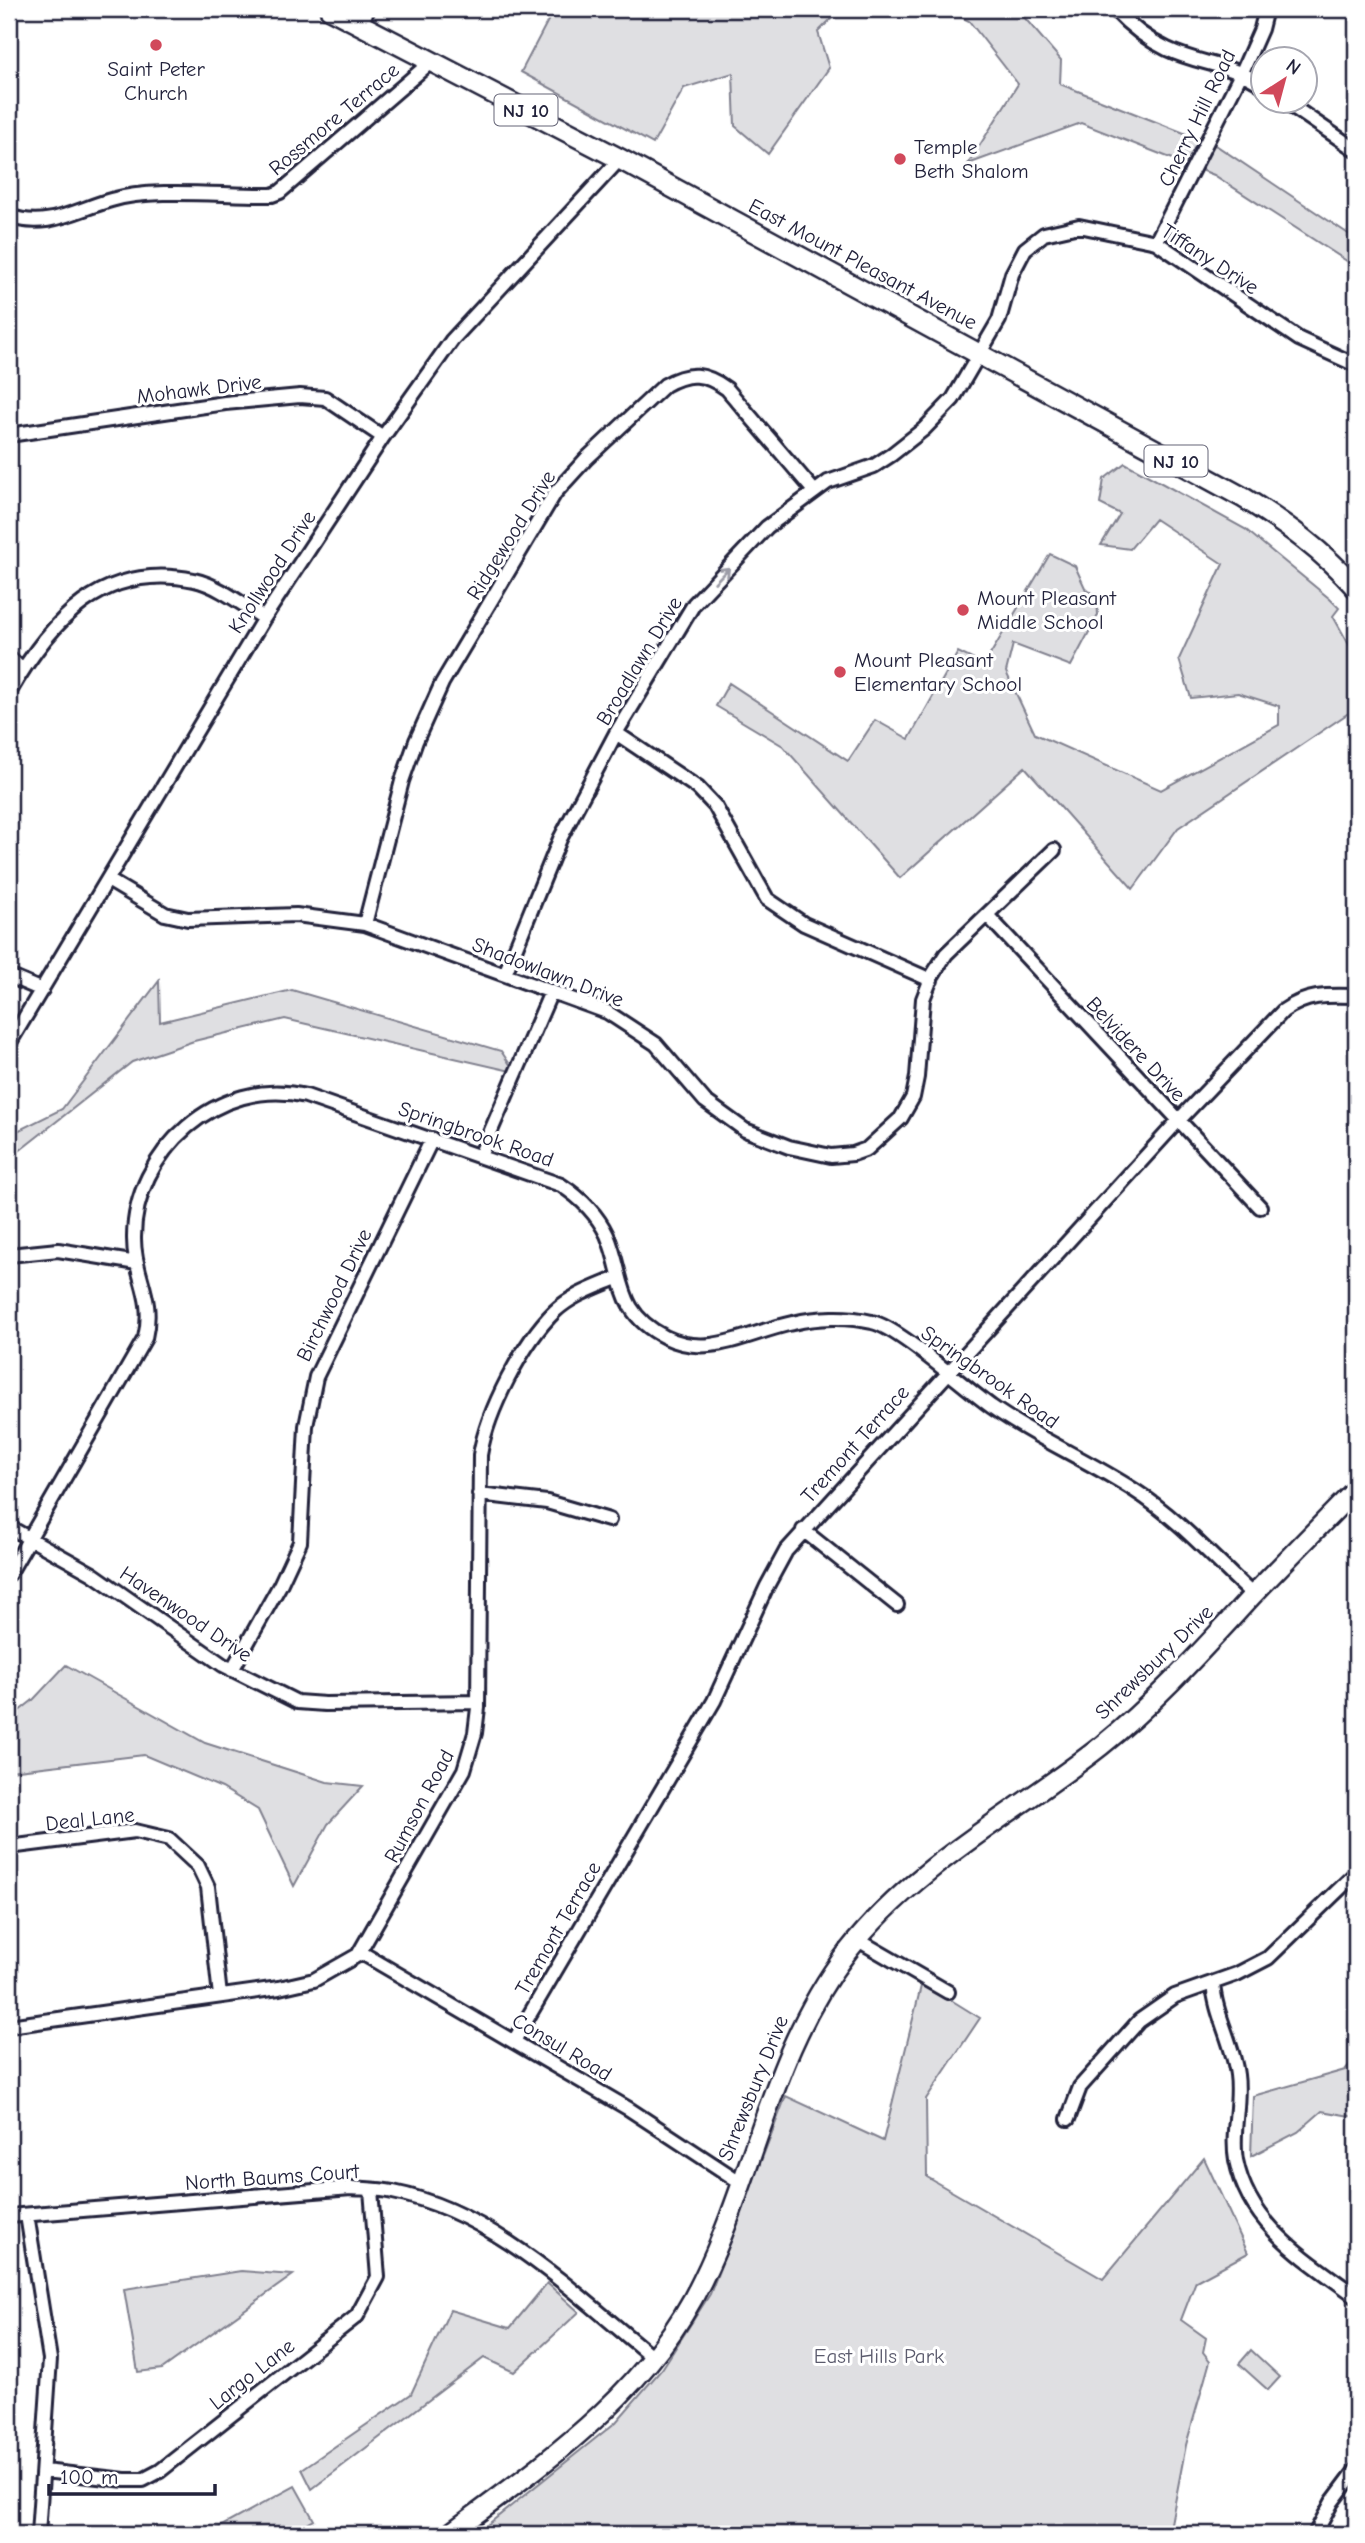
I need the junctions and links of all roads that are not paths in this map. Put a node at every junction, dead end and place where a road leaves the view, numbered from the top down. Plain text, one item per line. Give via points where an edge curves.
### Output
1 (330, 9) edge
2 (1114, 9) edge
3 (1266, 9) edge
4 (365, 16) edge
5 (432, 61) junction
6 (1242, 72) junction
7 (1250, 77) edge
8 (1306, 116) edge
9 (1356, 150) edge
10 (620, 159) junction
11 (9, 216) edge
12 (1156, 242) junction
13 (981, 353) junction
14 (1356, 365) edge
15 (9, 435) edge
16 (383, 437) junction
17 (814, 491) junction
18 (1356, 588) edge
19 (264, 618) junction
20 (9, 657) edge
21 (22, 670) junction
22 (9, 693) edge
23 (616, 733) junction
24 (1054, 850) dead end
25 (108, 880) junction
26 (987, 915) junction
27 (365, 924) junction
28 (505, 974) junction
29 (9, 976) edge
30 (931, 980) junction
31 (42, 990) junction
32 (551, 992) junction
33 (1356, 996) edge
34 (9, 1044) edge
35 (1177, 1122) junction
36 (432, 1139) junction
37 (480, 1156) junction
38 (1259, 1207) dead end
39 (9, 1255) edge
40 (137, 1263) junction
41 (617, 1278) junction
42 (946, 1374) junction
43 (1356, 1489) edge
44 (479, 1494) junction
45 (609, 1520) dead end
46 (9, 1527) edge
47 (803, 1530) junction
48 (31, 1538) junction
49 (9, 1574) edge
50 (1253, 1595) junction
51 (897, 1605) dead end
52 (232, 1670) junction
53 (478, 1702) junction
54 (9, 1847) edge
55 (1356, 1873) edge
56 (858, 1940) junction
57 (360, 1952) junction
58 (1213, 1983) junction
59 (948, 1992) dead end
60 (220, 1996) junction
61 (9, 2025) edge
62 (514, 2041) junction
63 (1068, 2119) dead end
64 (740, 2182) junction
65 (371, 2190) junction
66 (27, 2215) junction
67 (9, 2217) edge
68 (1356, 2296) edge
69 (654, 2358) junction
70 (1356, 2470) edge
71 (44, 2471) junction
72 (38, 2534) edge
73 (449, 2534) edge
74 (1314, 2534) edge

1 - 4 main road, East Mount Pleasant Avenue / NJ 10
2 - 6 street via 1168,50
3 - 6 street, Cherry Hill Road
4 - 5 main road, East Mount Pleasant Avenue / NJ 10
5 - 10 main road, East Mount Pleasant Avenue / NJ 10
5 - 11 street, Rossmore Terrace via 272,195 137,195 44,223
6 - 7 street
6 - 12 street, Cherry Hill Road
8 - 9 street
10 - 13 main road, East Mount Pleasant Avenue / NJ 10
10 - 16 street, Knollwood Drive via 452,340
12 - 13 street, Tiffany Drive via 1079,226 1044,234 1025,249 1016,265 999,320
12 - 14 street, Tiffany Drive via 1288,332
13 - 17 street, Broadlawn Drive via 953,398 924,429 874,466
13 - 18 main road, East Mount Pleasant Avenue / NJ 10 via 1293,528
15 - 16 street, Mohawk Drive via 225,402 300,396 324,398
16 - 19 street, Knollwood Drive
23 -> 17 street, Broadlawn Drive via 694,604 767,527
17 - 27 street, Ridgewood Drive via 727,389 695,374 665,384 586,459 555,493 442,683 402,781
19 - 21 street via 196,580 153,576 102,588 82,601 53,628
19 - 25 street, Knollwood Drive
20 - 21 street
21 - 22 street
23 - 28 street, Broadlawn Drive via 560,839
23 - 30 street via 698,788 715,806 767,899 804,924
24 - 26 street, Shadowlawn Drive
25 - 27 street, Shadowlawn Drive via 152,908 188,919 296,915
25 - 31 street, Knollwood Drive
26 - 30 street, Shadowlawn Drive via 946,954
26 - 35 street, Belvidere Drive
27 - 28 street, Shadowlawn Drive
28 - 32 street, Shadowlawn Drive
29 - 31 street
30 - 32 street, Shadowlawn Drive via 923,999 918,1077 901,1118 867,1149 831,1156 789,1147 745,1130 705,1101 656,1044 631,1025
31 - 34 street, Knollwood Drive
32 - 37 street
33 - 35 street, Tremont Terrace via 1317,995 1298,1000
35 - 38 street, Belvidere Drive
35 - 42 street, Tremont Terrace
36 - 37 street, Springbrook Road
36 - 40 street, Springbrook Road via 286,1091 267,1091 225,1103 192,1123 155,1161 135,1215
36 - 52 street, Birchwood Drive via 316,1377 306,1426 300,1542
37 - 41 street, Springbrook Road via 551,1180 580,1198 606,1234
39 - 40 street via 58,1250
40 - 48 street, Springbrook Road via 149,1312 145,1338
41 - 42 street, Springbrook Road via 641,1319 682,1343 720,1345 792,1323 849,1318 886,1326
41 - 44 street, Rumson Road via 555,1311 520,1358 482,1441
42 - 47 street, Tremont Terrace
42 - 50 street, Springbrook Road via 1040,1439 1135,1490
43 - 50 main road, Shrewsbury Drive
44 - 45 street via 547,1502
44 - 53 street, Rumson Road
46 - 48 street, Havenwood Drive
47 - 51 street
47 - 62 street, Tremont Terrace via 766,1586 714,1701
48 - 49 street, Springbrook Road
48 - 52 street, Havenwood Drive via 93,1574
50 - 56 main road, Shrewsbury Drive via 1137,1716 937,1863 900,1894
52 - 53 street, Havenwood Drive via 297,1702
53 - 57 street, Rumson Road via 464,1770
54 - 60 street, Deal Lane via 135,1832 169,1839 198,1866 208,1887
55 - 58 street via 1268,1958
56 - 59 street
56 - 64 main road, Shrewsbury Drive via 814,2001 792,2043
57 - 60 street, Rumson Road via 351,1962 314,1980
57 - 62 street, Consul Road
58 - 63 street via 1175,1996 1139,2021 1080,2087
58 - 68 street via 1238,2077 1236,2161 1250,2198 1269,2229
60 - 61 street, Rumson Road
62 - 64 street, Consul Road
64 - 69 main road, Shrewsbury Drive via 703,2280
65 - 66 street, North Baums Court
65 - 69 street, North Baums Court via 431,2203 505,2241
65 - 71 street, Largo Lane via 378,2277 357,2316 143,2480
66 - 67 street, North Baums Court
66 - 71 street via 50,2359
69 - 73 main road, Shrewsbury Drive via 565,2448
70 - 74 street
71 - 72 street

